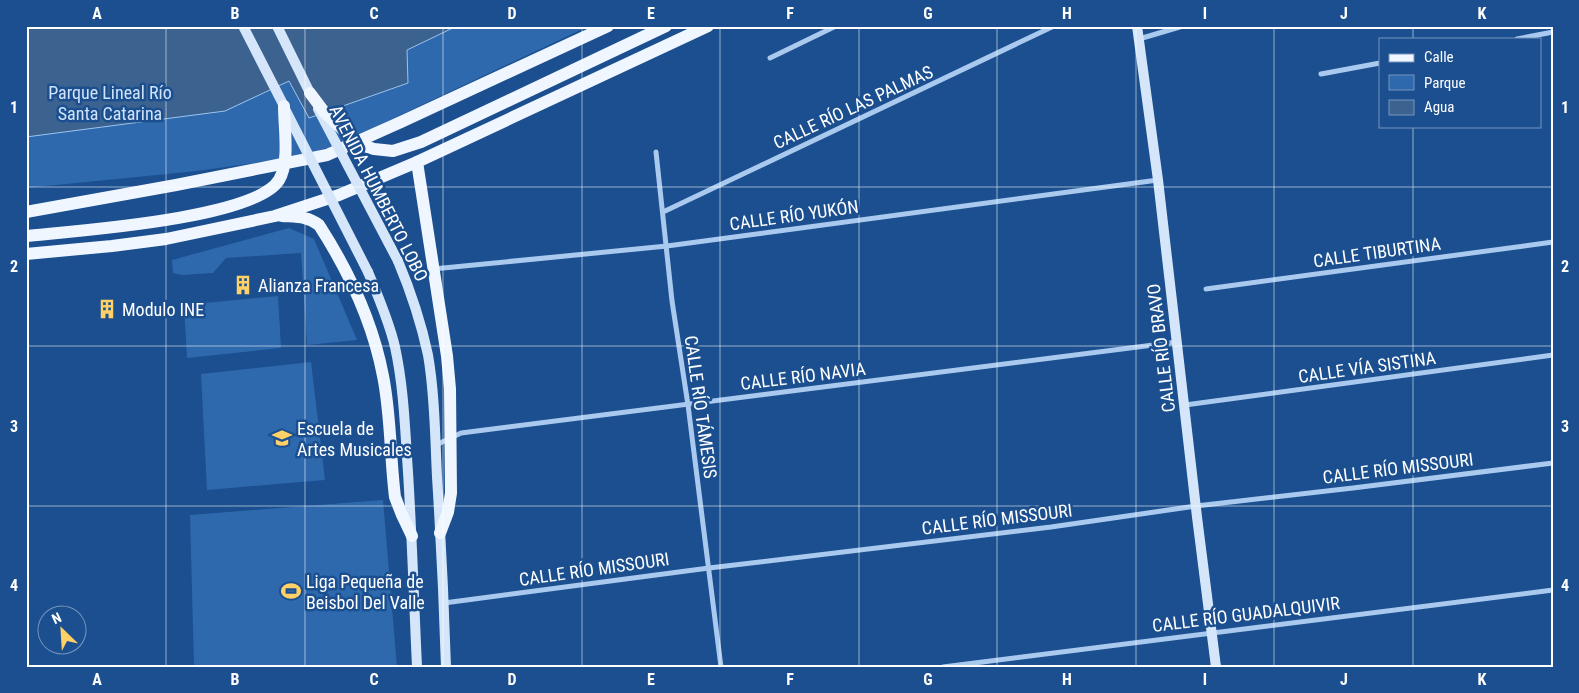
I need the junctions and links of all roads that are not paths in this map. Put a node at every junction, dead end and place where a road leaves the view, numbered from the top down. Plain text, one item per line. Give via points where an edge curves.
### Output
1 (243, 26) edge
2 (277, 26) edge
3 (608, 26) edge
4 (666, 26) edge
5 (708, 26) edge
6 (836, 26) edge
7 (1054, 26) edge
8 (1137, 26) edge
9 (1183, 26) edge
10 (1553, 32) edge
11 (1522, 38) edge
12 (1139, 39) junction
13 (770, 58) dead end
14 (1379, 63) edge
15 (1321, 74) dead end
16 (310, 93) junction
17 (284, 106) junction
18 (656, 152) dead end
19 (417, 162) junction
20 (1158, 180) junction
21 (88, 201) junction
22 (26, 203) edge
23 (26, 212) edge
24 (663, 212) junction
25 (275, 216) junction
26 (26, 236) edge
27 (1553, 242) edge
28 (667, 246) junction
29 (26, 254) edge
30 (433, 269) junction
31 (1206, 289) dead end
32 (1176, 342) junction
33 (1553, 355) edge
34 (688, 405) junction
35 (1185, 405) junction
36 (451, 439) junction
37 (435, 445) junction
38 (1553, 463) edge
39 (1196, 506) junction
40 (440, 533) junction
41 (412, 536) junction
42 (709, 568) junction
43 (1553, 590) edge
44 (444, 603) junction
45 (1212, 632) junction
46 (417, 667) edge
47 (446, 667) edge
48 (721, 667) edge
49 (943, 667) edge
50 (1216, 667) edge

1 - 17 main road
2 - 16 main road, AVENIDA HUMBERTO LOBO
3 - 21 main road via 327,155
4 - 16 main road, bridge via 421,142 393,151 358,144 325,113
5 - 19 main road
6 - 13 street
7 - 24 street, CALLE RÍO LAS PALMAS
8 - 12 main road, CALLE RÍO BRAVO
9 - 12 street
10 - 11 street
12 - 20 main road, CALLE RÍO BRAVO
14 - 15 street
16 - 37 main road, AVENIDA HUMBERTO LOBO, bridge via 398,261 413,298 428,357
17 - 26 main road, bridge via 285,166 278,182 258,197 216,210 139,225
17 - 41 main road, bridge via 368,272 392,336 400,371
18 - 24 street, CALLE RÍO TÁMESIS
19 - 25 main road via 339,195
19 - 30 main road
20 - 28 street, CALLE RÍO YUKÓN
20 - 32 main road, CALLE RÍO BRAVO
21 - 22 main road
21 - 23 main road
24 - 28 street, CALLE RÍO TÁMESIS
25 - 29 main road via 166,239
25 - 41 main road via 304,217 319,225 367,320 383,376 396,497
27 - 31 street, CALLE TIBURTINA
28 - 30 street, CALLE RÍO YUKÓN
28 - 34 street, CALLE RÍO TÁMESIS
30 - 36 main road via 447,356
32 - 34 street, CALLE RÍO NAVIA
32 - 35 main road, CALLE RÍO BRAVO
33 - 35 street, CALLE VÍA SISTINA
34 - 36 street, CALLE RÍO NAVIA via 461,433
34 - 42 street, CALLE RÍO TÁMESIS
35 - 39 main road, CALLE RÍO BRAVO
36 - 37 street, CALLE RÍO NAVIA
36 - 40 main road via 451,493
37 - 40 main road, AVENIDA HUMBERTO LOBO
38 - 39 street, CALLE RÍO MISSOURI
39 - 42 street, CALLE RÍO MISSOURI via 1050,528
39 - 45 main road, CALLE RÍO BRAVO
40 - 44 main road, AVENIDA HUMBERTO LOBO
41 - 46 main road
42 - 44 street, CALLE RÍO MISSOURI
42 - 48 street, CALLE RÍO TÁMESIS
43 - 45 street, CALLE RÍO GUADALQUIVIR
44 - 47 main road, AVENIDA HUMBERTO LOBO
45 - 49 street, CALLE RÍO GUADALQUIVIR
45 - 50 main road, CALLE RÍO BRAVO

